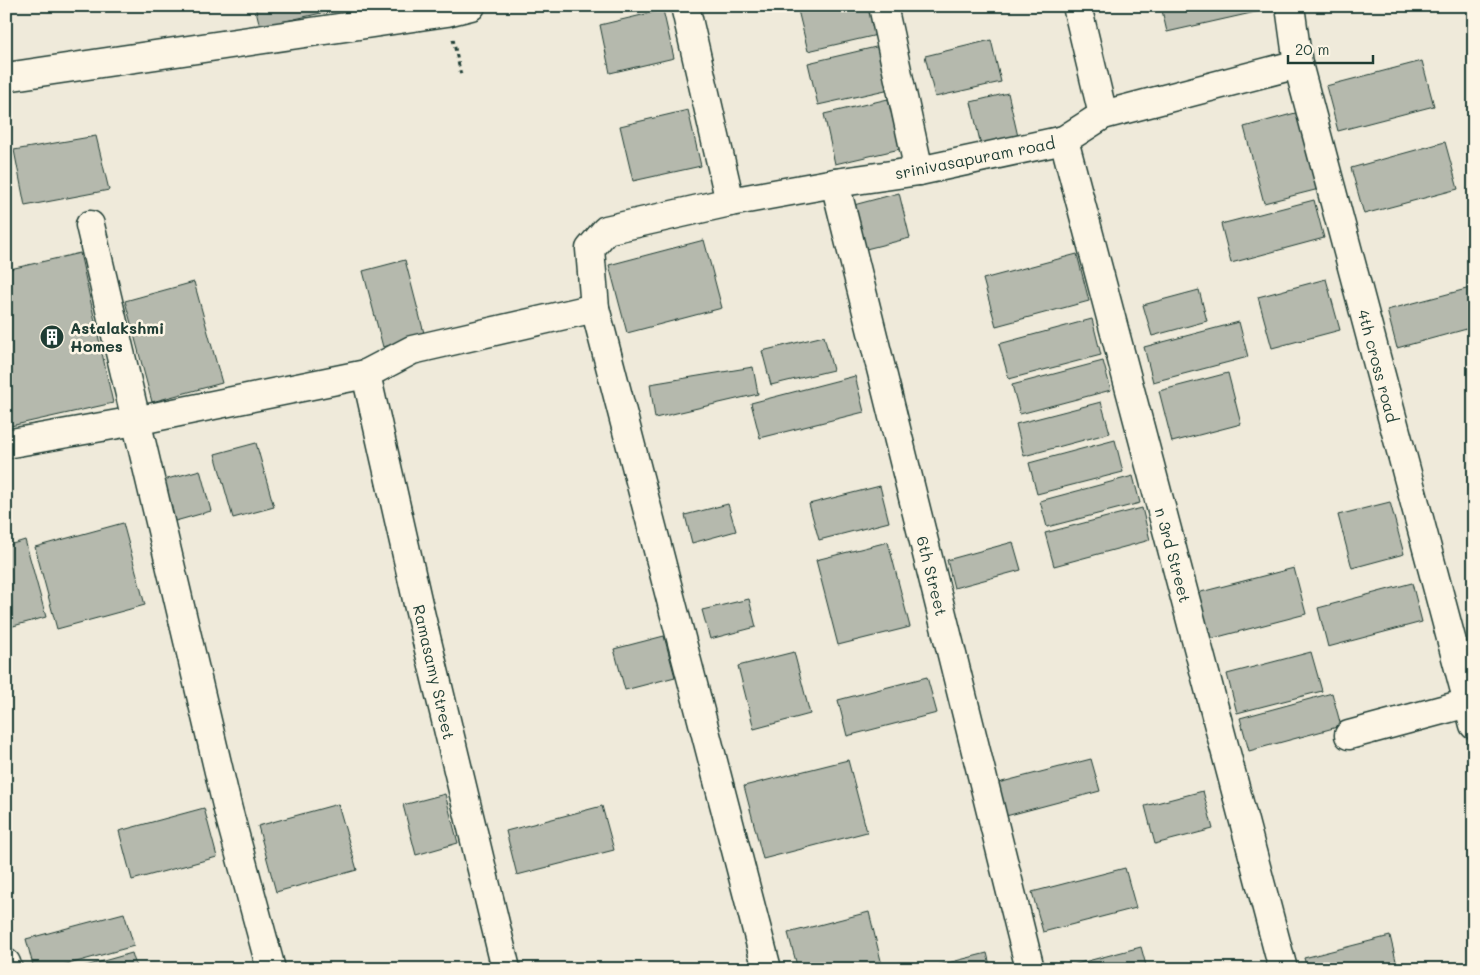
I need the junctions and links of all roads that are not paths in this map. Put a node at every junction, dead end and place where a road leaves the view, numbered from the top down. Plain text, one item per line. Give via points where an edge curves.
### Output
1 (685, 6) edge
2 (883, 6) edge
3 (1077, 6) edge
4 (1290, 6) edge
5 (459, 9) edge
6 (1298, 64) junction
7 (6, 77) edge
8 (1103, 114) junction
9 (1064, 140) junction
10 (918, 171) junction
11 (834, 183) junction
12 (730, 202) junction
13 (90, 225) dead end
14 (595, 308) junction
15 (366, 374) junction
16 (135, 421) junction
17 (6, 444) edge
18 (1471, 714) edge
19 (1349, 734) dead end
20 (6, 964) edge
21 (8, 969) edge
22 (271, 969) edge
23 (506, 969) edge
24 (767, 969) edge
25 (1030, 969) edge
26 (1283, 969) edge

1 - 12 street
2 - 10 street
3 - 8 street
4 - 6 street, 4th cross road
5 - 7 street
6 - 8 street, srinivasapuram road
6 - 18 street, 4th cross road
8 - 9 street, srinivasapuram road
9 - 10 street, srinivasapuram road
9 - 26 street, n 3rd Street
10 - 11 street, srinivasapuram road
11 - 12 street, srinivasapuram road
11 - 25 street, 6th Street
12 - 14 street, srinivasapuram road via 606,230 590,250
13 - 16 street
14 - 15 street via 412,350
14 - 24 street, srinivasapuram road
15 - 16 street
15 - 23 street, Ramasamy Street
16 - 17 street
16 - 22 street via 228,810
18 - 19 street
20 - 21 street

